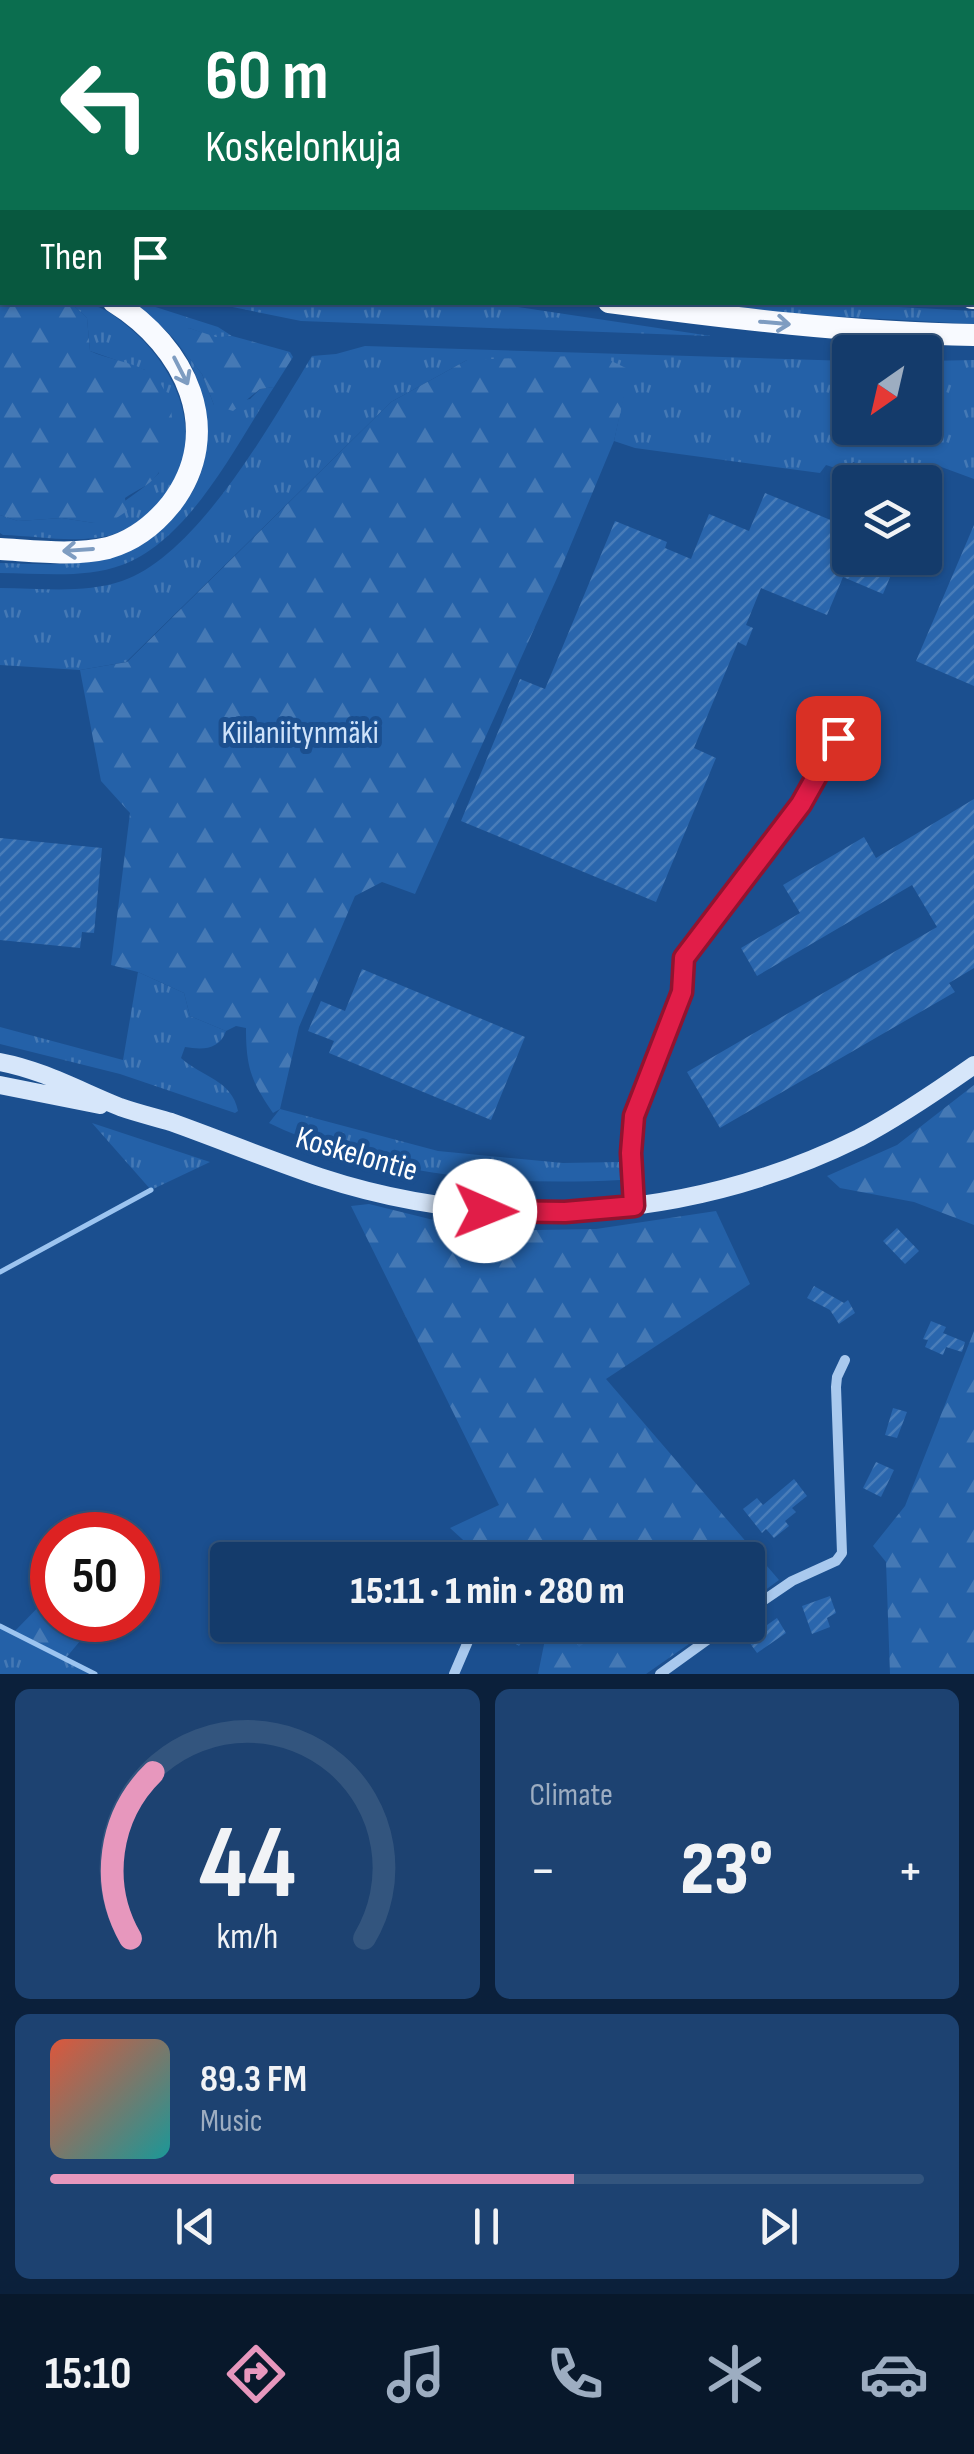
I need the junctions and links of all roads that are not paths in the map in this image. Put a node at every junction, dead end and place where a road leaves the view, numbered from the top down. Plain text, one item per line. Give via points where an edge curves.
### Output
1 (118, 305) edge
2 (632, 305) edge
3 (974, 335) edge
4 (0, 549) edge
5 (838, 738) dead end
6 (0, 1062) edge
7 (974, 1065) edge
8 (0, 1085) edge
9 (120, 1106) junction
10 (634, 1206) junction
11 (845, 1360) dead end
12 (765, 1599) edge
13 (468, 1642) edge
14 (704, 1642) edge
15 (454, 1674) edge
16 (660, 1674) edge

1 -> 4 highway via 156,333 190,389 197,419 190,473 151,526 110,547
2 -> 3 highway via 753,321
5 - 10 street via 801,804 684,958 682,992 634,1116
6 - 9 main road, Koskelontie via 34,1069
7 - 10 main road, Koskelontie via 906,1111 809,1160 746,1182
8 - 9 main road, Koskelontie
9 - 10 main road, Koskelontie via 322,1178 432,1205 523,1212
11 - 12 street via 836,1377 842,1554
13 - 15 street
14 - 16 street

